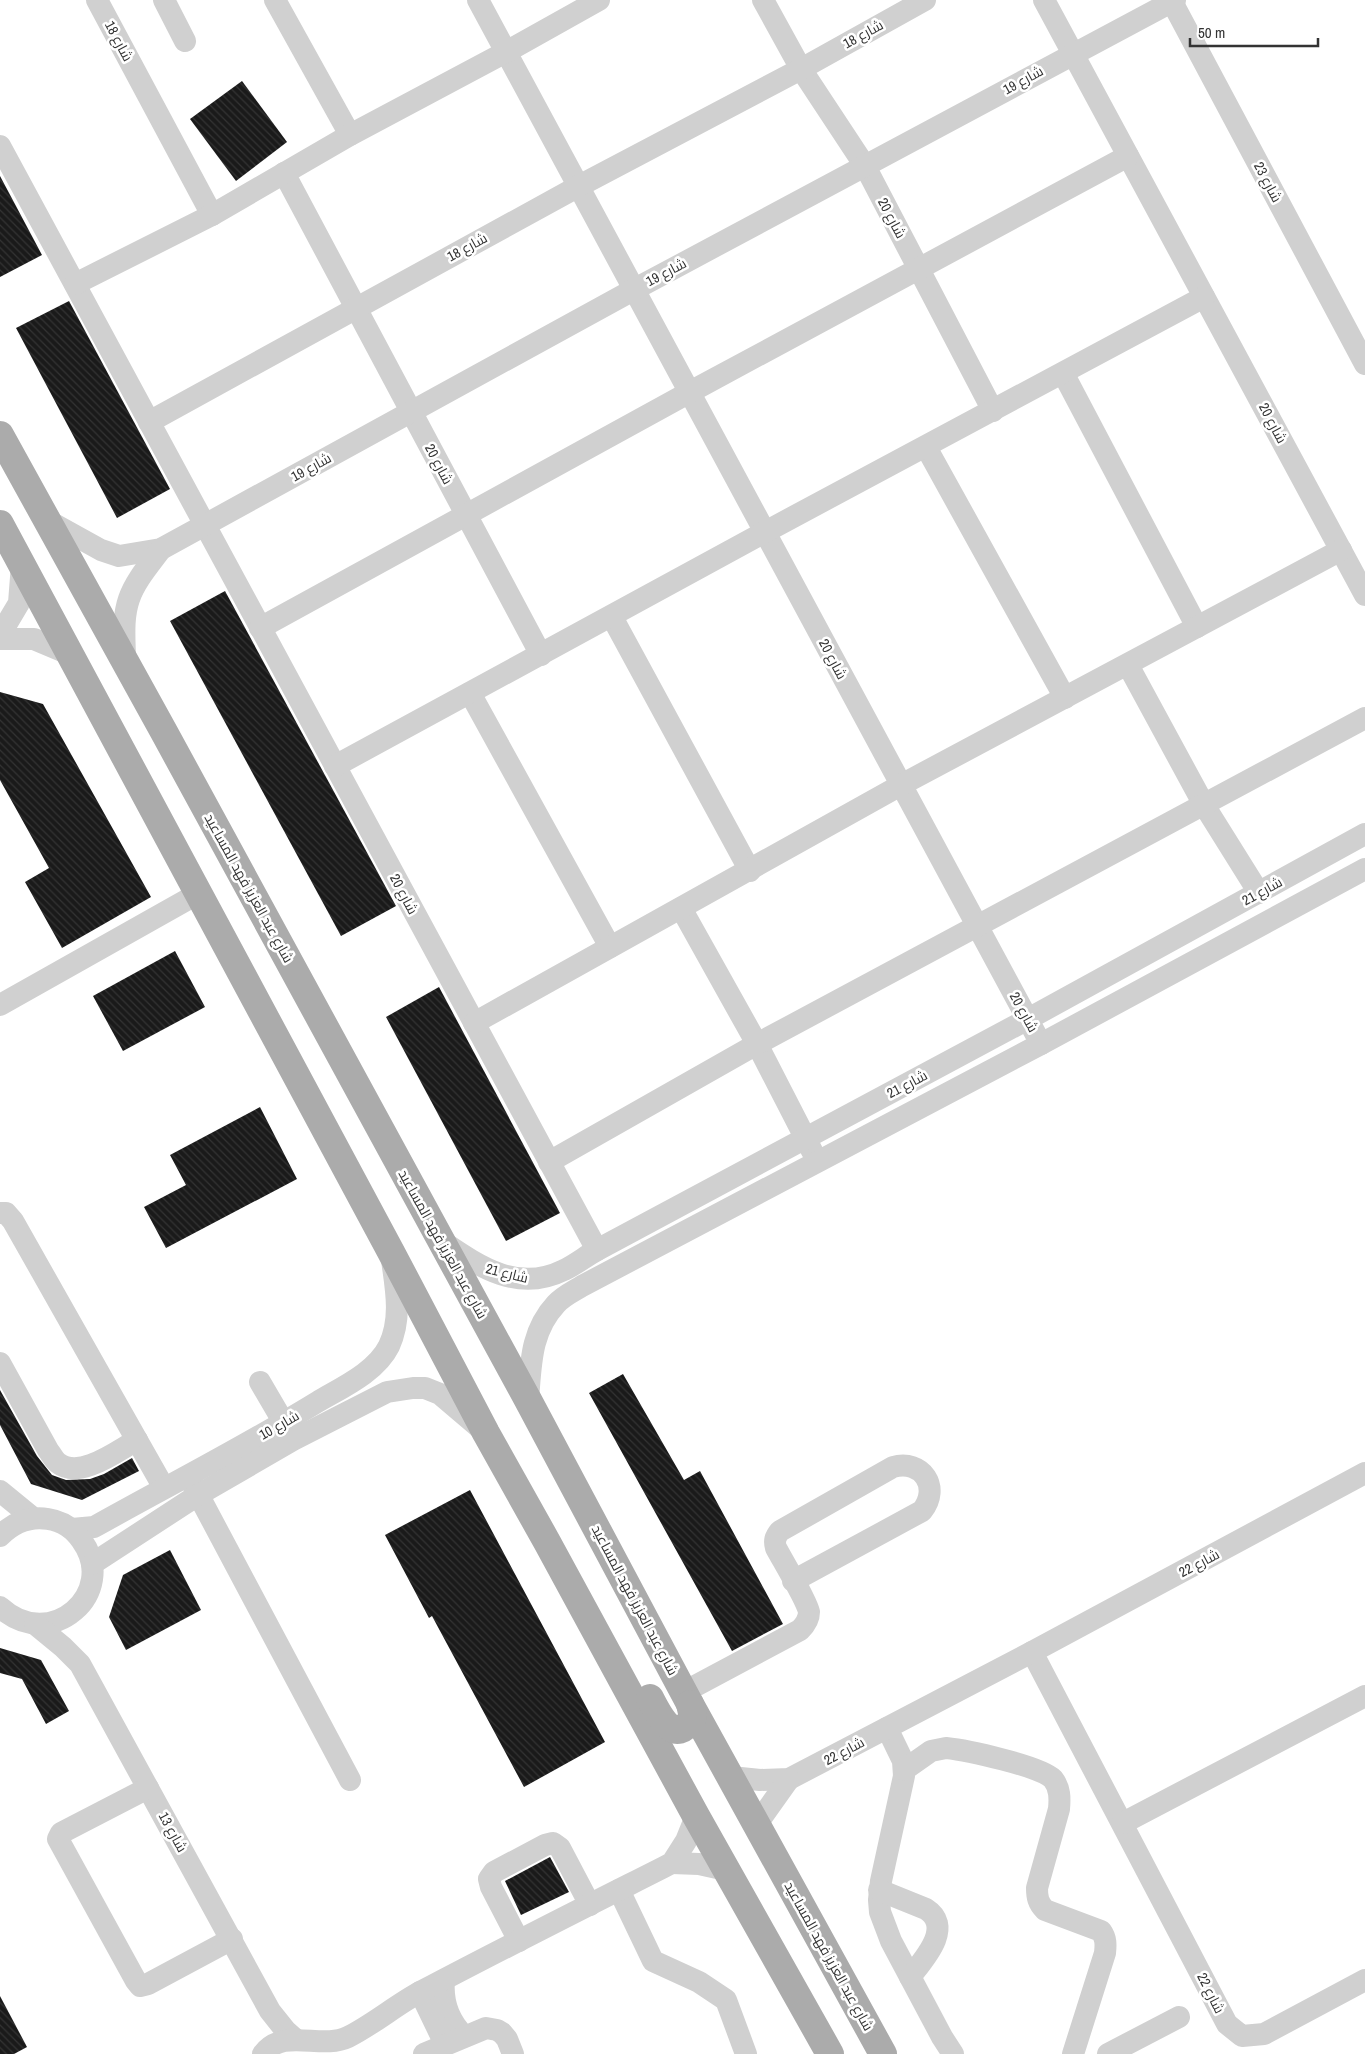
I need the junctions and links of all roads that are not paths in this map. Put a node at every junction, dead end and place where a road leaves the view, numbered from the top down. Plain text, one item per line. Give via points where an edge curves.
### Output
1 (97, 0) edge
2 (164, 0) edge
3 (275, 0) edge
4 (478, 0) edge
5 (599, 0) edge
6 (763, 0) edge
7 (925, 0) edge
8 (1044, 0) edge
9 (1172, 1) edge
10 (185, 41) dead end
11 (506, 52) junction
12 (1073, 53) junction
13 (801, 69) junction
14 (350, 134) junction
15 (0, 146) edge
16 (1128, 156) junction
17 (865, 166) junction
18 (284, 173) junction
19 (579, 186) junction
20 (212, 214) junction
21 (919, 270) junction
22 (74, 284) junction
23 (634, 289) junction
24 (1204, 297) junction
25 (356, 309) junction
26 (1363, 355) edge
27 (1064, 373) junction
28 (690, 392) junction
29 (993, 411) junction
30 (411, 413) junction
31 (149, 422) junction
32 (0, 435) edge
33 (926, 447) junction
34 (467, 516) junction
35 (46, 519) junction
36 (0, 524) edge
37 (205, 525) junction
38 (765, 532) junction
39 (161, 549) junction
40 (1341, 550) junction
41 (22, 564) junction
42 (1365, 595) edge
43 (612, 616) junction
44 (1197, 627) junction
45 (260, 628) junction
46 (0, 637) edge
47 (72, 654) junction
48 (541, 655) junction
49 (125, 662) junction
50 (1128, 665) junction
51 (470, 693) junction
52 (1065, 698) junction
53 (1365, 718) edge
54 (335, 766) junction
55 (901, 786) junction
56 (1204, 805) junction
57 (1365, 834) edge
58 (1365, 869) edge
59 (750, 871) junction
60 (199, 893) junction
61 (1259, 893) junction
62 (681, 908) junction
63 (977, 927) junction
64 (610, 948) junction
65 (0, 1005) edge
66 (1028, 1019) junction
67 (474, 1023) junction
68 (757, 1044) junction
69 (1041, 1044) junction
70 (806, 1138) junction
71 (816, 1161) junction
72 (549, 1162) junction
73 (0, 1213) edge
74 (443, 1242) junction
75 (597, 1250) junction
76 (391, 1252) junction
77 (0, 1363) edge
78 (260, 1382) dead end
79 (528, 1400) junction
80 (289, 1432) junction
81 (486, 1433) junction
82 (138, 1440) junction
83 (1365, 1473) edge
84 (193, 1485) junction
85 (164, 1488) junction
86 (0, 1491) edge
87 (32, 1518) junction
88 (72, 1529) junction
89 (0, 1536) edge
90 (547, 1542) junction
91 (92, 1564) junction
92 (793, 1581) junction
93 (81, 1604) junction
94 (0, 1607) edge
95 (0, 1622) edge
96 (30, 1623) junction
97 (1032, 1652) junction
98 (80, 1664) junction
99 (1365, 1696) edge
100 (687, 1698) junction
101 (887, 1728) junction
102 (904, 1770) junction
103 (731, 1777) junction
104 (789, 1779) junction
105 (350, 1780) dead end
106 (148, 1788) junction
107 (696, 1816) junction
108 (757, 1824) junction
109 (1123, 1824) junction
110 (672, 1863) junction
111 (726, 1870) junction
112 (619, 1890) junction
113 (879, 1890) junction
114 (590, 1905) junction
115 (232, 1938) junction
116 (518, 1941) junction
117 (910, 1977) junction
118 (444, 1980) junction
119 (1365, 1980) edge
120 (420, 1992) junction
121 (265, 2000) junction
122 (1179, 2017) dead end
123 (300, 2040) junction
124 (455, 2040) junction
125 (342, 2046) edge
126 (261, 2054) edge
127 (322, 2054) edge
128 (424, 2054) edge
129 (513, 2054) edge
130 (746, 2054) edge
131 (830, 2054) edge
132 (883, 2054) edge
133 (953, 2054) edge
134 (1073, 2054) edge
135 (1108, 2054) edge

1 - 20 street, شارع 18
2 - 10 street
3 - 14 street
4 - 11 street
5 - 11 street
6 - 13 street
7 - 13 street, شارع 18
8 - 12 street
9 - 12 street, شارع 19
9 - 26 street, شارع 23
11 - 14 street
11 - 19 street
12 - 16 street, شارع 20
12 - 17 street, شارع 19
13 - 17 street
13 - 19 street, شارع 18
14 - 18 street
15 - 22 street
16 - 21 street
16 - 24 street, شارع 20
17 - 21 street, شارع 20
17 - 23 street, شارع 19
18 - 20 street
18 - 25 street
19 - 23 street
19 - 25 street, شارع 18
20 - 22 street
21 - 28 street
21 - 29 street, شارع 20
22 - 31 street
23 - 28 street, شارع 20
23 - 30 street, شارع 19
24 - 27 street
24 - 40 street, شارع 20
25 - 30 street
25 - 31 street, شارع 18
27 - 29 street
27 - 44 street
28 - 34 street
28 - 38 street, شارع 20
29 - 33 street
30 - 34 street, شارع 20
30 - 37 street, شارع 19
31 - 37 street
32 - 35 main road, شارع عبد العزيز فهد المساعيد
33 - 38 street
33 - 52 street
34 - 45 street
34 - 48 street, شارع 20
35 - 39 street, شارع 19 via 101,550 119,556
35 - 49 main road, شارع عبد العزيز فهد المساعيد
36 - 41 main road
37 - 39 street, شارع 19
37 - 45 street, شارع 20
38 - 43 street
38 - 55 street, شارع 20
39 - 49 street, شارع 19 via 129,598 124,621
40 - 42 street, شارع 20
40 - 44 street
41 - 46 street via 19,602
41 - 47 main road
43 - 48 street
43 - 59 street
44 - 50 street
45 - 54 street, شارع 20
46 - 47 street via 34,640
47 - 60 main road
48 - 51 street
49 - 74 main road, شارع عبد العزيز فهد المساعيد
50 - 52 street
50 - 56 street
51 - 54 street
51 - 64 street
52 - 55 street
53 - 56 street
54 - 67 street, شارع 20
55 - 59 street
55 - 63 street, شارع 20
56 - 61 street
56 - 63 street
57 - 61 street, شارع 21
58 - 69 street, شارع 21
59 - 62 street
60 - 65 street
60 - 76 main road
61 - 66 street, شارع 21
62 - 64 street
62 - 68 street
63 - 66 street, شارع 20
63 - 68 street
64 - 67 street
66 - 69 street, شارع 20
66 - 70 street, شارع 21
67 - 72 street, شارع 20
68 - 70 street
68 - 72 street
69 - 71 street, شارع 21
70 - 71 street
70 - 75 street, شارع 21
71 - 79 street, شارع 21 via 557,1302 545,1318 532,1351
72 - 75 street, شارع 20
73 - 82 street via 6,1213 13,1222
74 - 75 street, شارع 21 via 490,1272 533,1280 564,1270
74 - 79 main road, شارع عبد العزيز فهد المساعيد
76 - 80 street, شارع 10 via 398,1308 388,1348 367,1371
76 - 81 main road
77 - 82 street via 58,1463 74,1470 87,1467
78 - 80 street
79 - 100 main road, شارع عبد العزيز فهد المساعيد
80 - 81 street, شارع 10 via 387,1392 425,1388 440,1394
80 - 84 street, شارع 10
81 - 90 main road
82 - 85 street
83 - 97 street, شارع 22
84 - 85 street, شارع 10
84 - 91 street, شارع 10
84 - 105 street
85 - 88 street, شارع 10 via 94,1527
86 - 87 street
87 - 88 street via 53,1520
87 - 89 street via 13,1525
88 - 91 street via 85,1544
90 - 100 main road via 580,1569 662,1720 671,1729 688,1726 693,1717
90 - 107 main road
91 - 93 street, شارع 13 via 90,1585
92 - 92 street via 774,1544 780,1531 893,1467 908,1465 926,1477 930,1498 922,1511
92 - 100 street via 808,1612 808,1619 800,1630
93 - 96 street via 56,1622
93 - 98 street, شارع 13 via 76,1634
94 - 96 street, شارع 13 via 16,1619
95 - 96 street
96 - 98 street, شارع 13 via 59,1642
97 - 101 street, شارع 22
97 - 109 street, شارع 22
98 - 106 street, شارع 13
99 - 109 street
100 - 103 main road, شارع عبد العزيز فهد المساعيد
101 - 102 street
101 - 104 street, شارع 22
102 - 113 street
102 - 134 street via 931,1751 946,1748 1039,1770 1054,1780 1060,1798 1059,1809 1038,1882 1037,1898 1045,1910 1101,1931 1106,1943 1106,1953
103 - 104 street, شارع 22
103 - 108 main road, شارع عبد العزيز فهد المساعيد
104 - 108 street, شارع 22
106 - 115 street, شارع 13
106 - 115 street via 61,1833 58,1839 131,1972 138,1984 144,1986
107 - 110 street
107 - 111 main road
108 - 132 main road, شارع عبد العزيز فهد المساعيد
109 - 119 street, شارع 22 via 1227,2024 1242,2036 1264,2034
110 - 111 street
110 - 112 street
111 - 131 main road
112 - 114 street
112 - 130 street via 652,1961 698,1982 726,2000
113 - 117 street via 884,1925
113 - 117 street via 926,1909 938,1923 933,1947
114 - 116 street
114 - 116 street via 560,1848 553,1843 545,1845 494,1872 489,1879
115 - 121 street, شارع 13
116 - 118 street
117 - 133 street
118 - 120 street
118 - 124 street via 447,2012 457,2029
120 - 124 street
120 - 125 street
121 - 123 street, شارع 13 via 277,2022
121 - 126 street, شارع 13 via 266,2031
122 - 135 street
123 - 125 street
123 - 126 street via 284,2040
123 - 127 street, شارع 13 via 313,2045
124 - 128 street
124 - 129 street via 486,2028 497,2030 507,2039

